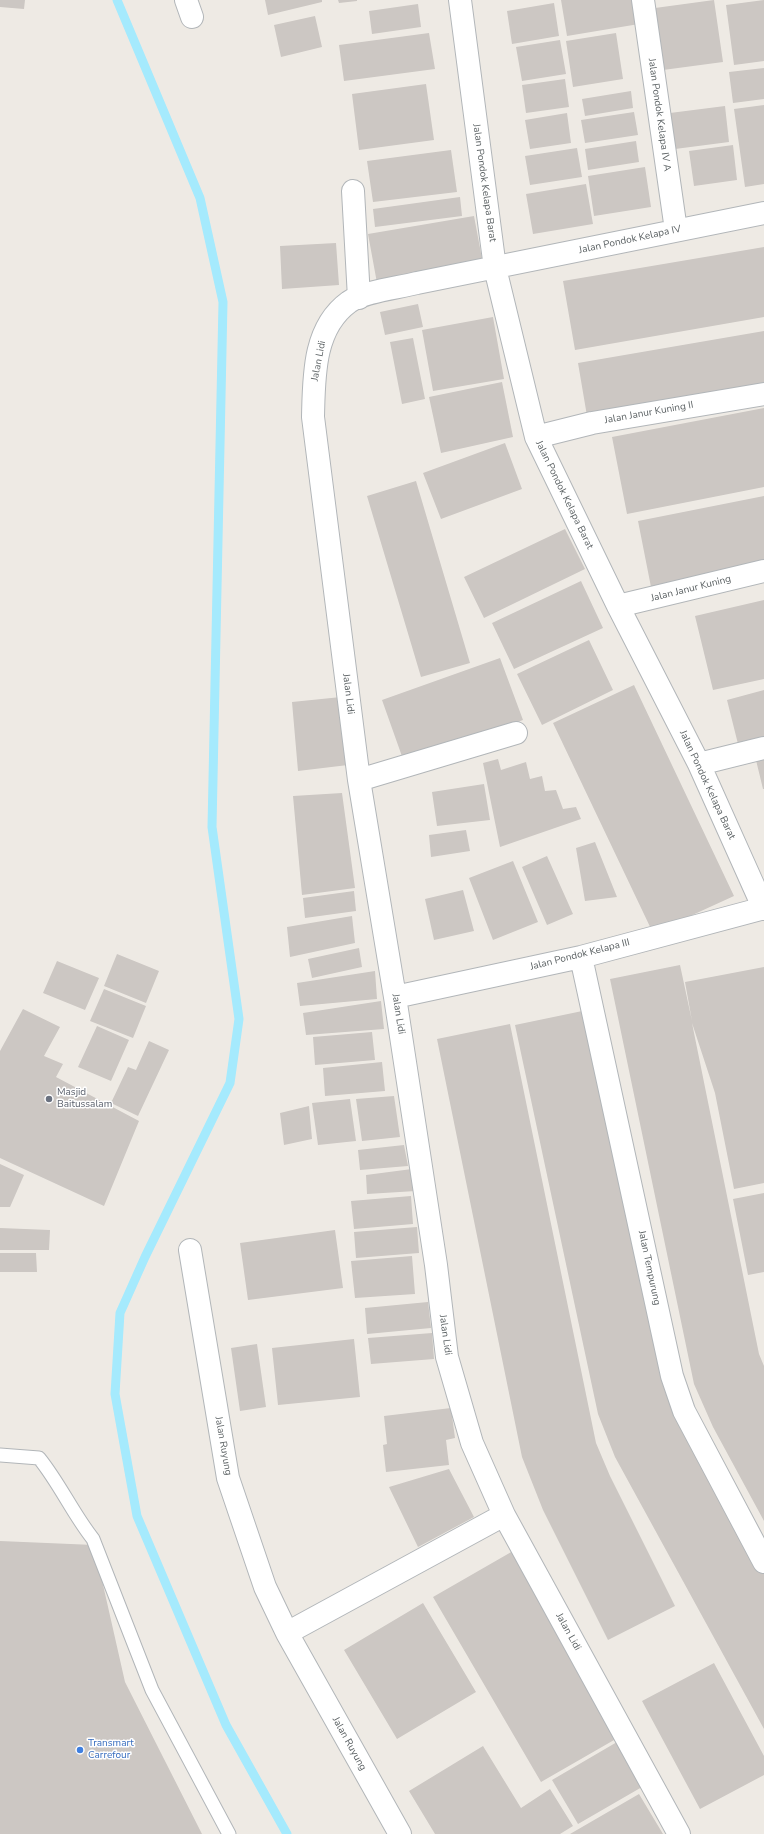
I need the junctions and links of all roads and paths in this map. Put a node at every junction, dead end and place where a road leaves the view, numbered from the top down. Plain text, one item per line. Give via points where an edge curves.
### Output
1 (460, 0) edge
2 (643, 0) edge
3 (353, 191) dead end
4 (764, 213) edge
5 (676, 230) junction
6 (495, 268) junction
7 (359, 298) junction
8 (764, 394) edge
9 (536, 437) junction
10 (764, 571) edge
11 (618, 606) junction
12 (516, 734) dead end
13 (764, 748) edge
14 (699, 764) junction
15 (359, 780) junction
16 (764, 908) edge
17 (581, 957) junction
18 (395, 997) junction
19 (190, 1250) dead end
20 (0, 1455) edge
21 (504, 1515) junction
22 (764, 1562) edge
23 (287, 1633) junction
24 (229, 1834) edge
25 (400, 1834) edge
26 (679, 1834) edge

1 - 6 street, Jalan Pondok Kelapa Barat
2 - 5 street, Jalan Pondok Kelapa IV A
3 - 7 street
4 - 5 street, Jalan Pondok Kelapa IV
5 - 6 street, Jalan Pondok Kelapa IV
6 - 7 street, Jalan Lidi via 417,283
6 - 9 street, Jalan Pondok Kelapa Barat
7 - 15 street, Jalan Lidi via 350,302 336,315 322,338 314,374 313,417
8 - 9 street, Jalan Janur Kuning II via 592,423
9 - 11 street, Jalan Pondok Kelapa Barat
10 - 11 street, Jalan Janur Kuning
11 - 14 street, Jalan Pondok Kelapa Barat
12 - 15 street
13 - 14 street
14 - 16 street, Jalan Pondok Kelapa Barat
15 - 18 street, Jalan Lidi
16 - 17 street, Jalan Pondok Kelapa III
17 - 18 street, Jalan Pondok Kelapa III
17 - 22 street, Jalan Tempurung via 672,1376 684,1411
18 - 21 street, Jalan Lidi via 436,1265 447,1357 472,1443
19 - 23 street, Jalan Ruyung via 228,1478 265,1587
20 - 24 lane via 39,1458 80,1524 93,1539 152,1690
21 - 23 street
21 - 26 street, Jalan Lidi
23 - 25 street, Jalan Ruyung

